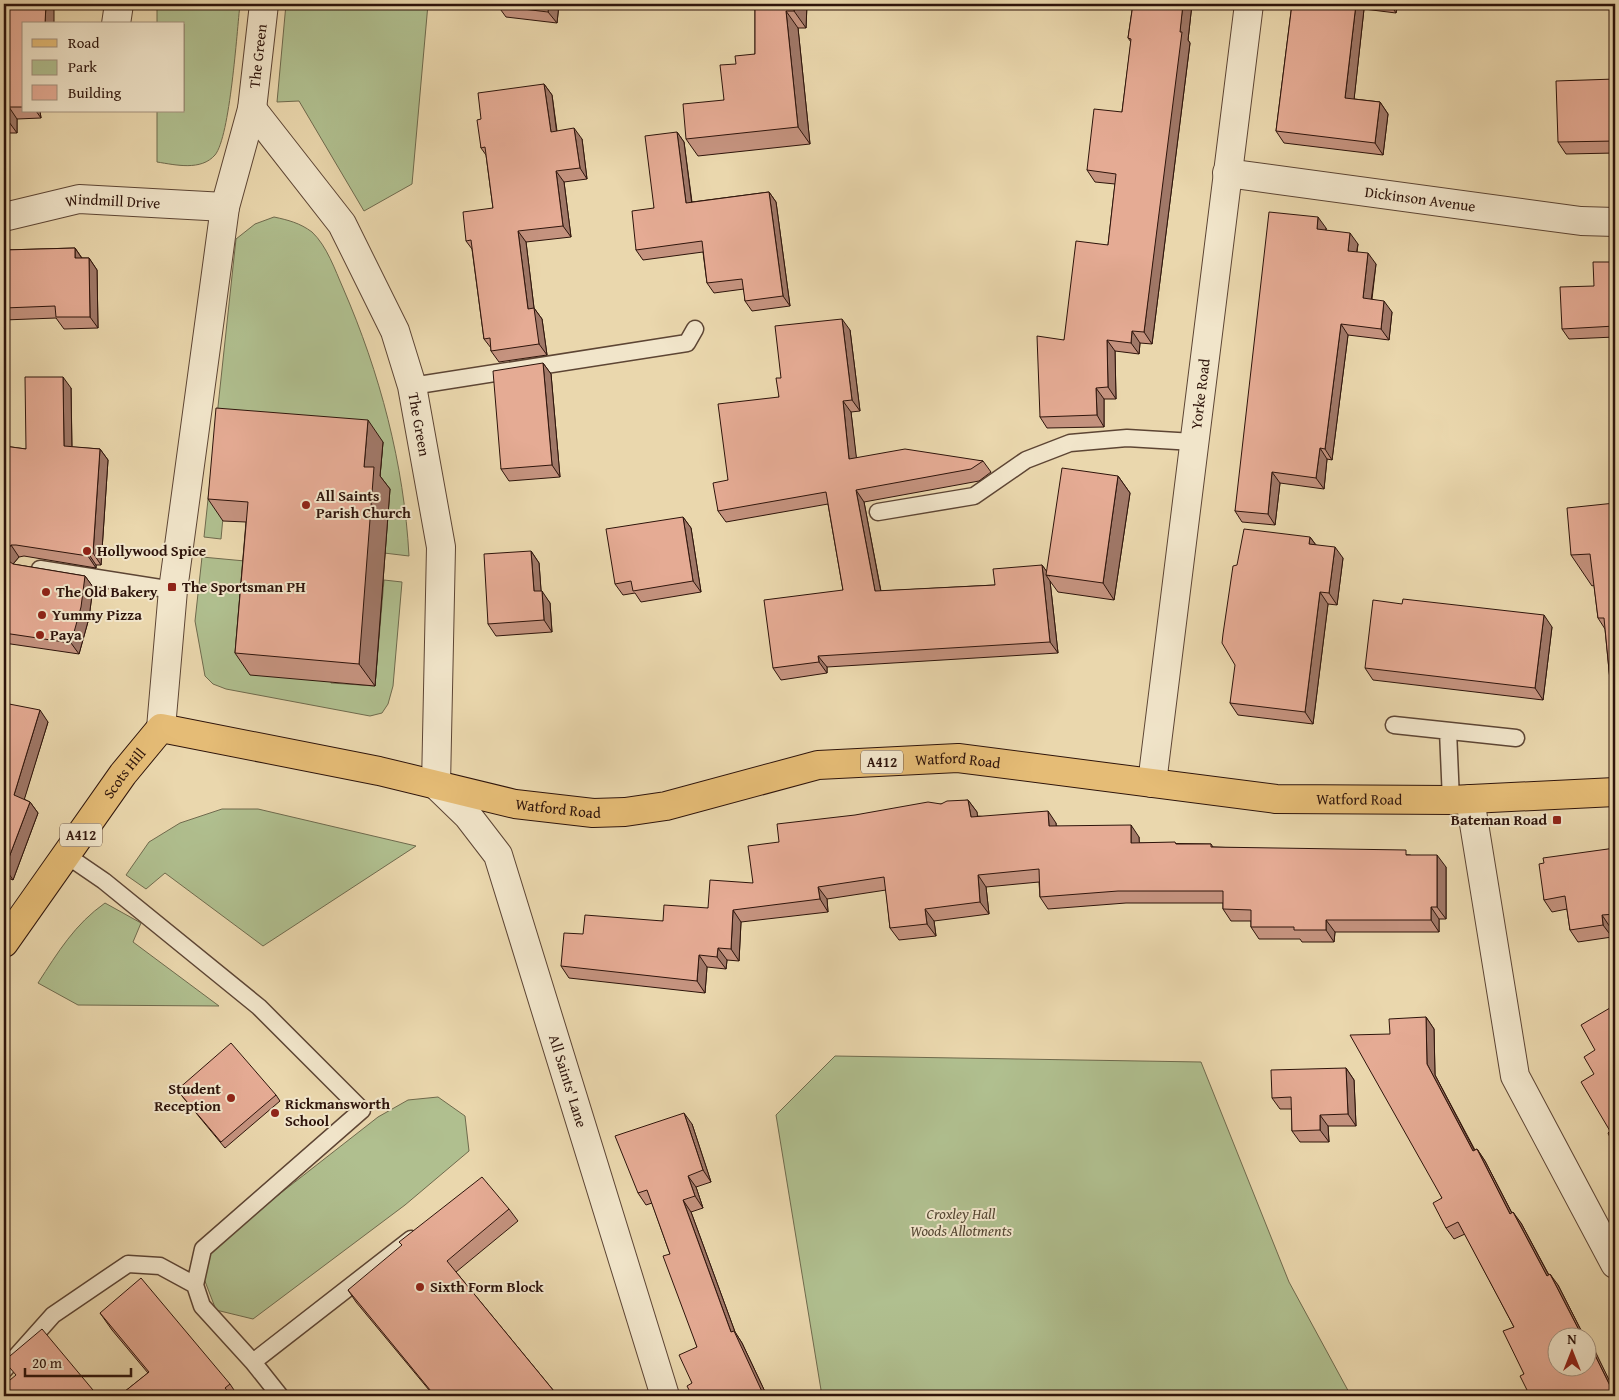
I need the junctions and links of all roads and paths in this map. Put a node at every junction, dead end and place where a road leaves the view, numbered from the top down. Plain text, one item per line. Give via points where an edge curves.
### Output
1 (119, 4) edge
2 (264, 4) edge
3 (1249, 4) edge
4 (116, 22) edge
5 (252, 110) junction
6 (1227, 173) junction
7 (225, 207) junction
8 (4, 217) edge
9 (1615, 222) edge
10 (695, 329) dead end
11 (412, 386) junction
12 (1194, 442) junction
13 (878, 512) dead end
14 (23, 566) edge
15 (174, 590) junction
16 (1394, 725) dead end
17 (161, 728) junction
18 (1448, 730) junction
19 (1516, 738) dead end
20 (1152, 783) junction
21 (436, 785) junction
22 (1615, 792) edge
23 (1460, 799) junction
24 (66, 855) junction
25 (4, 943) edge
26 (422, 1230) edge
27 (1615, 1264) edge
28 (195, 1285) junction
29 (253, 1362) junction
30 (4, 1370) edge
31 (280, 1396) edge
32 (665, 1396) edge

1 - 4 street
2 - 5 street, The Green
3 - 6 street, Yorke Road
5 - 7 street, The Green
5 - 11 street, The Green via 342,224 395,331
6 - 9 street, Dickinson Avenue via 1581,221
6 - 12 street, Yorke Road
7 - 8 street, Windmill Drive via 78,199
7 - 15 street, The Green
10 - 11 lane via 687,342
11 - 21 street, The Green via 441,547
12 - 13 lane via 1127,438 1070,443 1026,460 974,496
12 - 20 street, Yorke Road
14 - 15 lane
15 - 17 street, The Green
16 - 18 lane
17 - 21 main road, Watford Road / A412 via 294,753
17 - 24 main road, Scots Hill / A412
18 - 19 lane
18 - 23 lane
20 - 21 main road, Watford Road / A412 via 958,758 818,765 666,806 593,813 515,804
20 - 23 main road, Watford Road / A412 via 1276,799
21 - 32 street, All Saints' Lane via 468,816 498,855
22 - 23 main road, Watford Road / A412
23 - 27 street via 1515,1076
24 - 25 main road, Scots Hill / A412
24 - 28 lane via 104,881 259,1007 362,1110 203,1249
26 - 29 lane
28 - 29 lane via 202,1306
28 - 30 lane via 160,1266 128,1264 53,1315
29 - 31 lane

